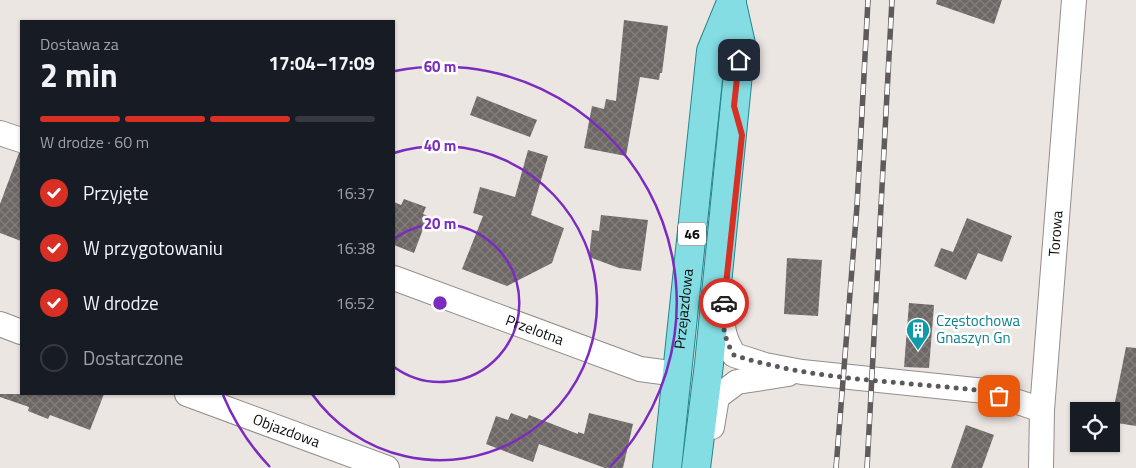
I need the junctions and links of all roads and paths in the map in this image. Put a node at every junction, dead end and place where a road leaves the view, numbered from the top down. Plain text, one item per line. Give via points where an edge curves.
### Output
1 (1074, 0) edge
2 (732, 2) edge
3 (734, 106) junction
4 (0, 132) edge
5 (20, 140) edge
6 (395, 278) edge
7 (0, 324) edge
8 (20, 332) edge
9 (802, 372) junction
10 (677, 374) junction
11 (190, 395) edge
12 (1042, 410) junction
13 (387, 468) edge
14 (667, 468) edge
15 (696, 468) edge
16 (706, 468) edge
17 (1040, 468) edge

1 - 12 street, Torowa
2 - 3 main road, Przejazdowa / 46 via 740,44
2 - 10 main road, Przejazdowa / 46 via 711,52
3 - 9 street via 742,135 722,322 725,340 734,355
3 - 15 main road, Przejazdowa / 46
4 - 5 street
6 - 10 street, Przelotna via 640,369
7 - 8 street
9 - 12 street via 985,391
9 - 16 street via 737,382 717,397
10 - 14 main road, Przejazdowa / 46
11 - 13 street, Objazdowa
12 - 17 street, Torowa

